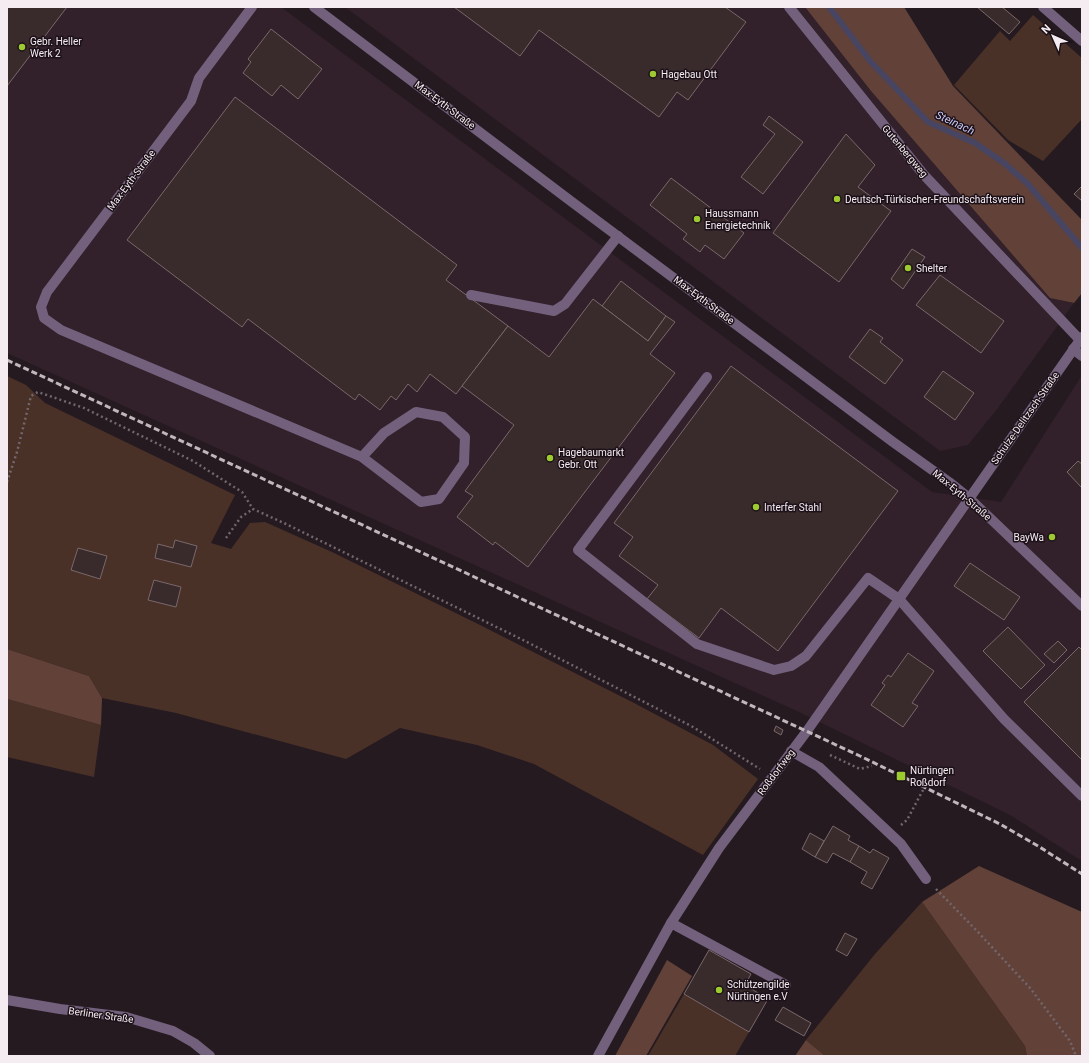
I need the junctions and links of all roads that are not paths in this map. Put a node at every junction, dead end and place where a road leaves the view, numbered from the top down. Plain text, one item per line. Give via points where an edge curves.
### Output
1 (252, 7) edge
2 (314, 7) edge
3 (789, 7) edge
4 (1043, 7) edge
5 (1082, 41) edge
6 (618, 236) junction
7 (472, 295) dead end
8 (1081, 338) edge
9 (1073, 349) junction
10 (1082, 356) edge
11 (707, 378) dead end
12 (362, 456) junction
13 (969, 498) junction
14 (899, 599) junction
15 (1082, 606) edge
16 (791, 751) junction
17 (1082, 796) edge
18 (926, 879) road end
19 (671, 923) junction
20 (786, 985) dead end
21 (7, 1000) edge
22 (210, 1056) edge
23 (598, 1056) edge

1 - 12 street, Max-Eyth-Straße via 199,78 191,101 47,292 41,306 44,318 61,330
2 - 6 street, Max-Eyth-Straße
3 - 8 street, Gutenbergweg via 924,174
4 - 5 street
6 - 7 street via 565,304 554,311
6 - 13 street, Max-Eyth-Straße
8 - 9 street, Schulze-Delitzsch-Straße
9 - 10 street
9 - 13 street, Schulze-Delitzsch-Straße
11 - 14 street via 578,550 697,644 774,670 791,666 806,656 868,578
12 - 12 street via 421,502 439,499 464,463 465,437 443,418 416,412 384,433
13 - 14 street, Roßdorfweg
13 - 15 street, Max-Eyth-Straße
14 - 16 street, Roßdorfweg
14 - 17 street via 1004,719
16 - 18 street via 819,767 901,844
16 - 19 street, Roßdorfweg via 719,848
19 - 20 street
19 - 23 street, Roßdorfweg
21 - 22 street, Berliner Straße via 126,1017 173,1031

